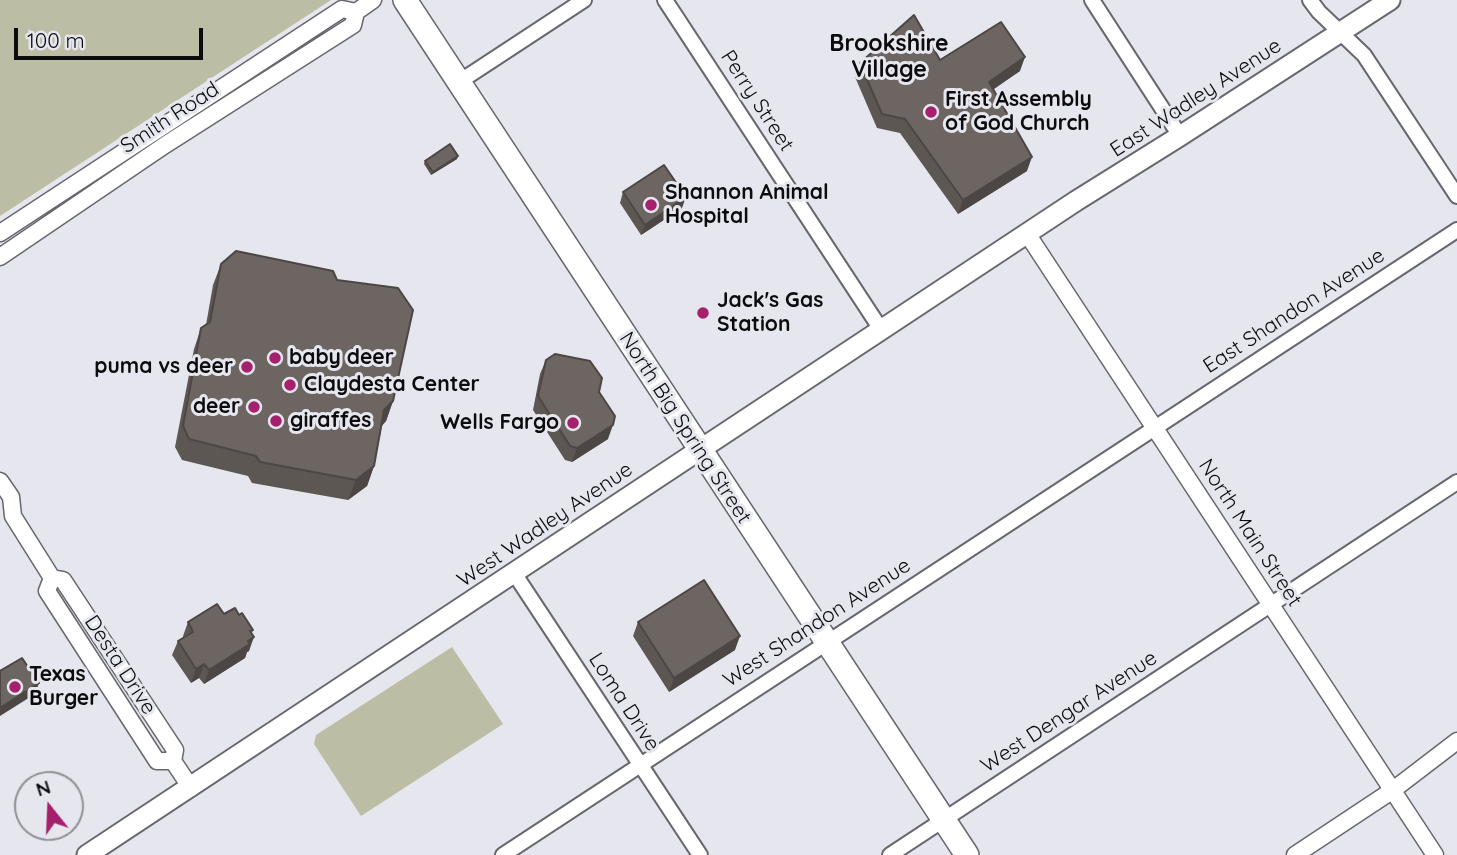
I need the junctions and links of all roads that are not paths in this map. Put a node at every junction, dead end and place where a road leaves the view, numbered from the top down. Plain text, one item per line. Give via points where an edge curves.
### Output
1 (373, 0) edge
2 (405, 0) edge
3 (584, 0) edge
4 (666, 0) edge
5 (1092, 0) edge
6 (1310, 0) edge
7 (1390, 0) edge
8 (356, 12) junction
9 (1341, 32) junction
10 (459, 82) junction
11 (1180, 136) junction
12 (1457, 195) edge
13 (1457, 230) edge
14 (0, 233) edge
15 (1028, 235) junction
16 (0, 257) edge
17 (882, 331) junction
18 (1155, 426) junction
19 (700, 450) junction
20 (0, 481) edge
21 (1457, 482) edge
22 (6, 515) edge
23 (514, 573) junction
24 (1271, 604) junction
25 (828, 642) junction
26 (1457, 741) edge
27 (641, 765) junction
28 (191, 788) junction
29 (1393, 790) junction
30 (944, 820) junction
31 (87, 855) edge
32 (503, 855) edge
33 (700, 855) edge
34 (890, 855) edge
35 (967, 855) edge
36 (1295, 855) edge
37 (1435, 855) edge

1 - 8 street, Smith Road
2 - 10 highway, North Big Spring Street
3 - 10 street
4 - 17 street, Perry Street
5 - 11 street
6 - 9 street
7 - 9 main road, East Wadley Avenue
8 - 14 street, Smith Road via 342,9
8 - 16 street, Smith Road via 354,25
9 - 11 main road, East Wadley Avenue
9 - 12 street via 1364,54
10 - 19 highway, North Big Spring Street
11 - 15 main road, East Wadley Avenue
13 - 18 street, East Shandon Avenue
15 - 17 main road, West Wadley Avenue
15 - 18 street, North Main Street
17 - 19 main road, West Wadley Avenue
18 - 24 street, North Main Street
18 - 25 street, West Shandon Avenue
19 - 23 main road, West Wadley Avenue
19 - 25 highway, North Big Spring Street
20 - 22 street, Desta Drive via 11,497
21 - 24 street, West Dengar Avenue
22 - 28 street, Desta Drive via 52,578 63,580 175,750 173,761
23 - 27 street, Loma Drive
23 - 28 main road, West Wadley Avenue
24 - 29 street, North Main Street
24 - 30 street, West Dengar Avenue
25 - 27 street, West Shandon Avenue
25 - 30 highway, North Big Spring Street
26 - 29 street
27 - 32 street, West Shandon Avenue
27 - 33 street, Loma Drive
28 - 31 main road, West Wadley Avenue
29 - 36 street
29 - 37 street, North Main Street
30 - 34 street, West Dengar Avenue
30 - 35 highway, North Big Spring Street

